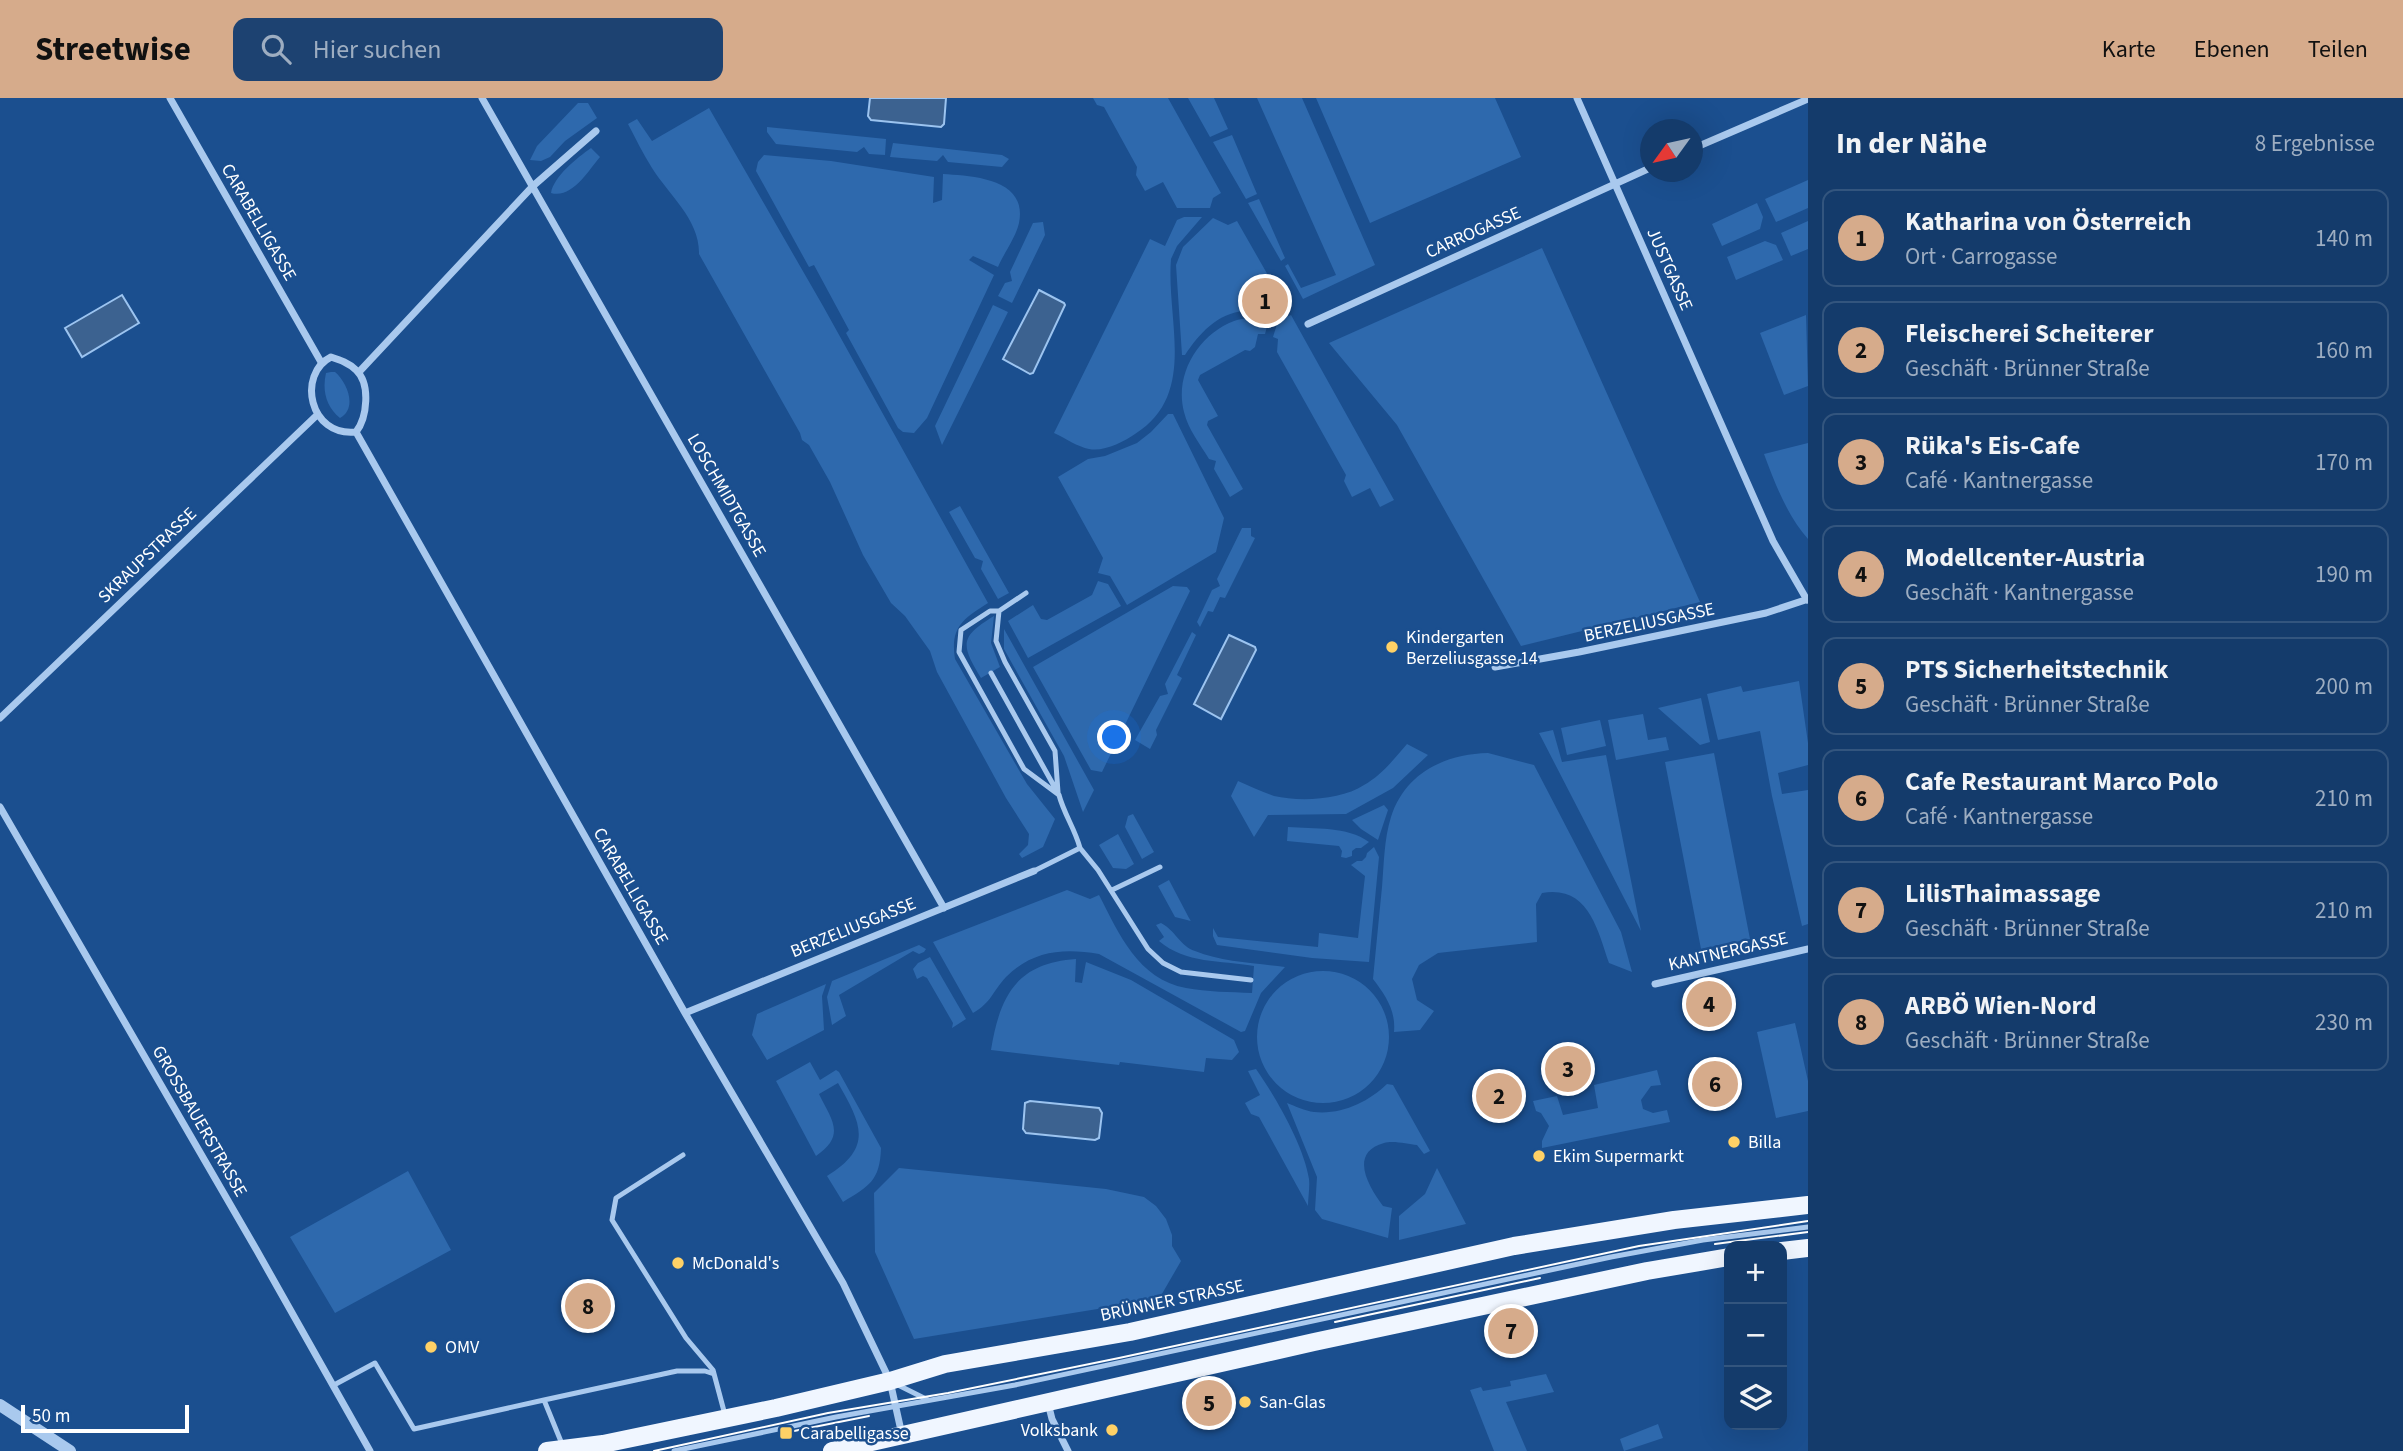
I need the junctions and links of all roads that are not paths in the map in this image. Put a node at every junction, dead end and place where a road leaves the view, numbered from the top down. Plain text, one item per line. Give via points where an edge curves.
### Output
1 (170, 98) edge
2 (482, 98) edge
3 (1577, 98) edge
4 (1808, 99) edge
5 (596, 131) dead end
6 (1703, 144) edge
7 (1640, 173) edge
8 (1615, 185) junction
9 (533, 186) junction
10 (1308, 324) dead end
11 (321, 362) junction
12 (359, 372) junction
13 (317, 415) junction
14 (356, 432) junction
15 (1027, 593) dead end
16 (1808, 599) edge
17 (999, 611) junction
18 (1495, 667) dead end
19 (991, 673) dead end
20 (0, 718) edge
21 (1059, 795) junction
22 (0, 807) edge
23 (1080, 848) junction
24 (1160, 867) dead end
25 (1034, 871) joint
26 (1112, 890) junction
27 (944, 908) junction
28 (1808, 949) edge
29 (1251, 980) dead end
30 (1655, 984) dead end
31 (685, 1013) junction
32 (683, 1155) dead end
33 (1808, 1205) edge
34 (1808, 1227) edge
35 (1808, 1248) edge
36 (1787, 1250) edge
37 (1724, 1258) edge
38 (714, 1372) junction
39 (890, 1381) junction
40 (334, 1385) junction
41 (544, 1400) junction
42 (931, 1401) junction
43 (1048, 1401) junction
44 (0, 1405) edge
45 (895, 1407) junction
46 (726, 1418) junction
47 (902, 1436) junction
48 (555, 1449) edge
49 (70, 1451) edge
50 (370, 1451) edge
51 (674, 1451) edge
52 (832, 1451) edge
53 (1068, 1451) edge

1 - 11 street, CARABELLIGASSE
2 - 9 street, LOSCHMIDTGASSE
3 - 8 street, JUSTGASSE
4 - 6 street
5 - 9 street
7 - 8 street, CARROGASSE
8 - 10 street, CARROGASSE
8 - 16 street, JUSTGASSE via 1773,541
9 - 12 street
9 - 27 street, LOSCHMIDTGASSE
11 - 12 street via 331,357
11 - 13 street via 312,391
12 - 14 street via 365,412
13 - 14 street via 328,428 343,434
13 - 20 street, SKRAUPSTRASSE
14 - 31 street, CARABELLIGASSE
15 - 17 lane
16 - 18 street, BERZELIUSGASSE via 1766,613
17 - 21 lane via 996,641 1055,751
17 - 21 lane via 990,611 961,630 959,652 1024,769
19 - 21 lane
21 - 23 lane
22 - 40 street, GROSSBAUERSTRASSE
23 - 25 lane
23 - 26 lane
24 - 26 lane
25 - 27 street, BERZELIUSGASSE
26 - 29 lane via 1148,949 1163,963 1181,972
27 - 31 street, BERZELIUSGASSE
28 - 30 street, KANTNERGASSE
31 - 39 street, CARABELLIGASSE via 843,1283
32 - 38 lane via 616,1198 612,1220 686,1338
33 - 39 main road, BRÜNNER STRASSE via 1542,1241 1130,1332 945,1364
34 - 42 lane via 1611,1257
35 - 36 main road
37 - 43 main road
38 - 41 lane via 677,1371
38 - 46 lane
39 - 42 lane
39 - 45 street, CARABELLIGASSE
39 - 46 main road, BRÜNNER STRASSE
40 - 41 lane via 375,1363 414,1429
40 - 50 street, GROSSBAUERSTRASSE
41 - 48 lane
42 - 45 lane
43 - 47 main road
43 - 53 street
44 - 49 street
45 - 47 street, CARABELLIGASSE
45 - 51 lane
46 - 48 main road, BRÜNNER STRASSE via 603,1444
47 - 52 main road

